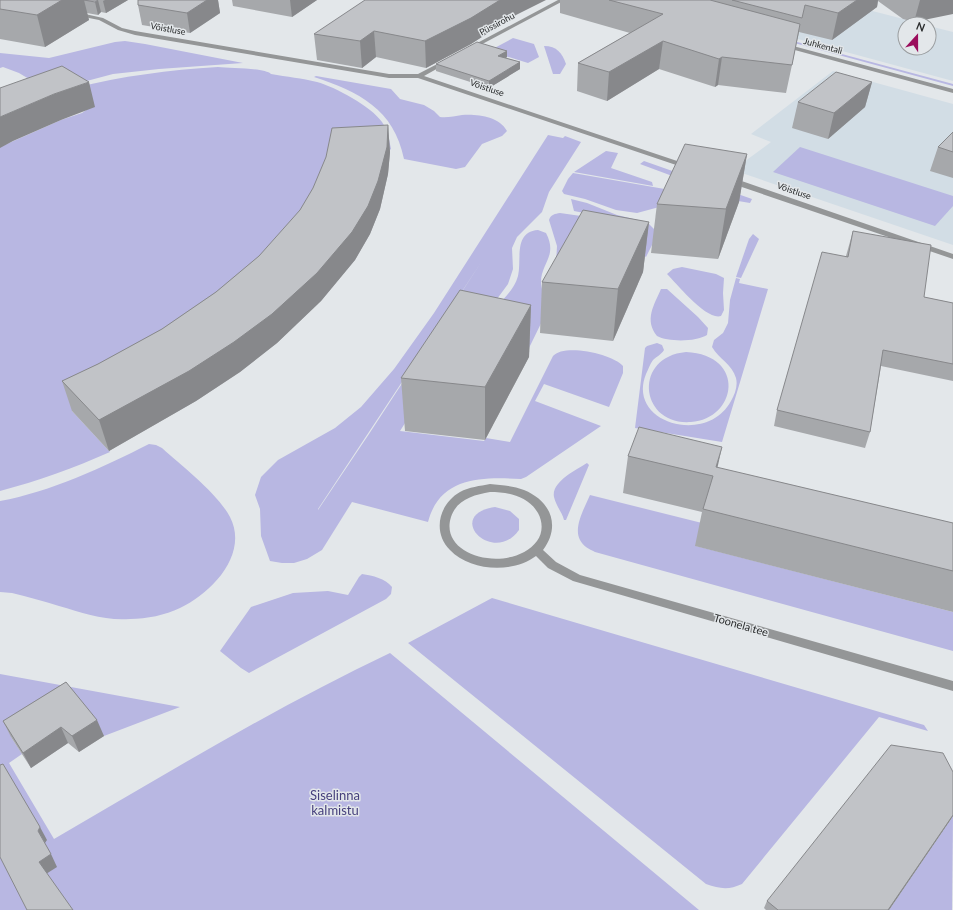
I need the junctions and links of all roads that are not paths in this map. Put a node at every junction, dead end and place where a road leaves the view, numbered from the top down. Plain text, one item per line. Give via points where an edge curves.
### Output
1 (562, 0) edge
2 (70, 13) dead end
3 (778, 44) edge
4 (460, 54) edge
5 (453, 58) edge
6 (419, 76) junction
7 (953, 91) edge
8 (694, 168) edge
9 (722, 178) edge
10 (953, 257) edge
11 (536, 550) junction
12 (953, 686) edge

1 - 4 street, Püssirohu
2 - 6 street, Võistluse via 101,19 120,29 135,33 389,76
3 - 7 street, Juhkentali
5 - 6 street
6 - 8 street, Võistluse
9 - 10 street, Võistluse
11 - 11 street via 544,540 546,518 532,499 519,492 490,488 475,491 462,496 445,515 443,526 446,538 454,548 477,561 515,561
11 - 12 street, Toonela tee via 552,565 577,578

